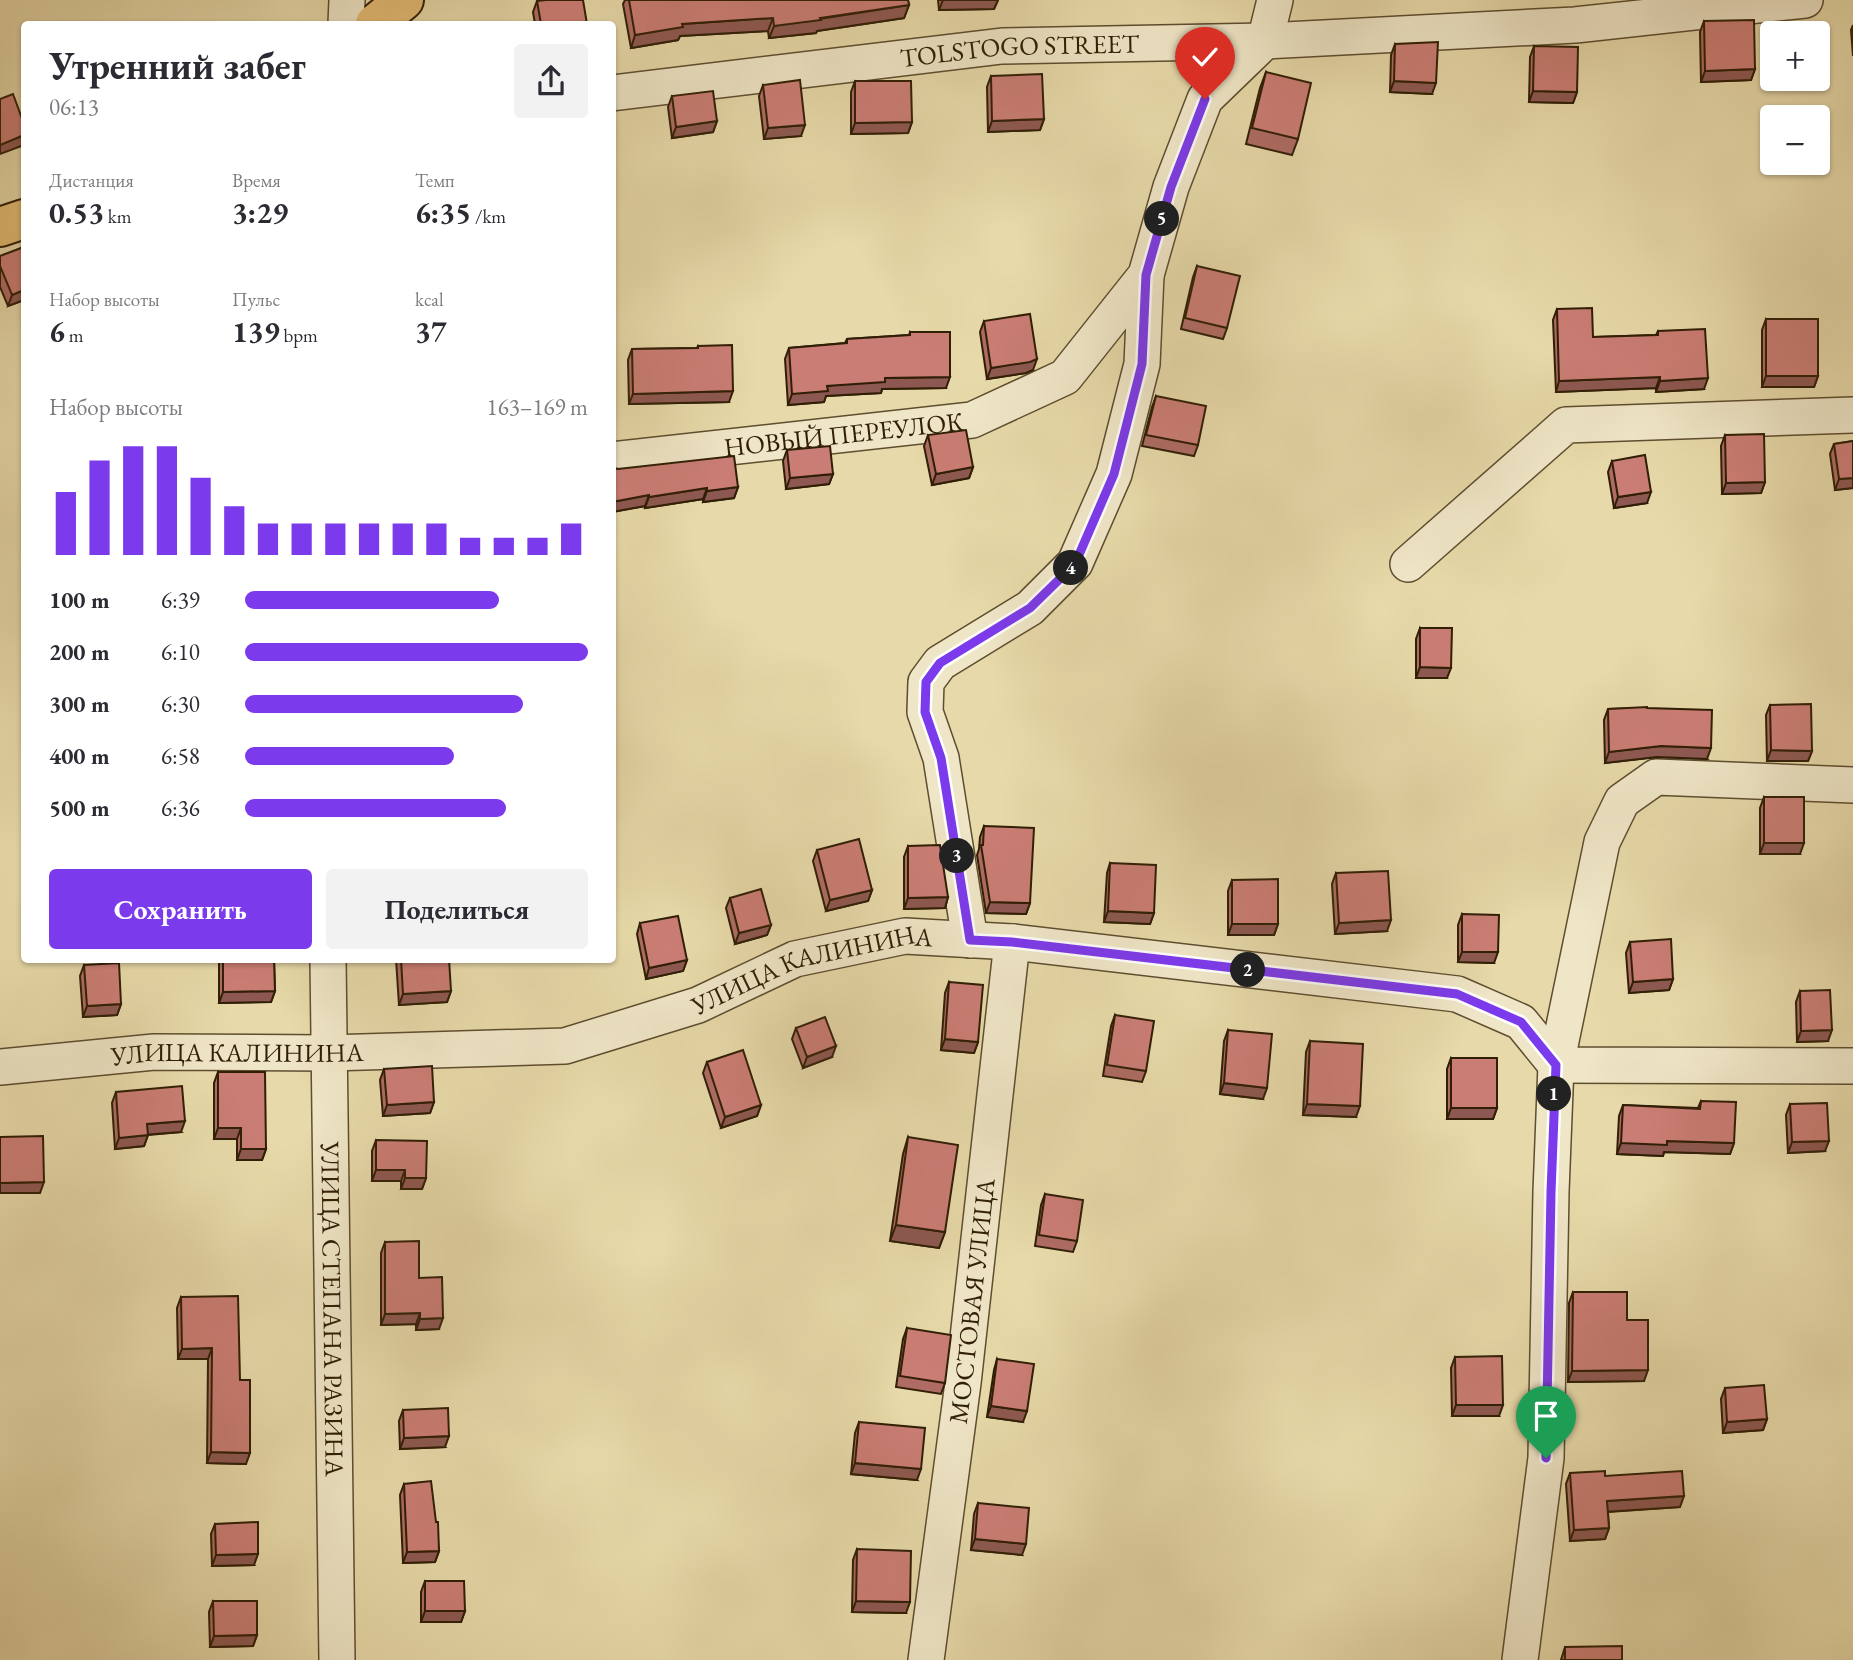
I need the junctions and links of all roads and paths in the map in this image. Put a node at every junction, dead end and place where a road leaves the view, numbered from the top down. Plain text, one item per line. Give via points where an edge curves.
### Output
1 (347, 0) edge
2 (404, 0) edge
3 (1275, 0) edge
4 (1805, 0) edge
5 (346, 21) edge
6 (379, 21) edge
7 (1265, 41) junction
8 (616, 93) edge
9 (21, 220) edge
10 (0, 228) edge
11 (1146, 275) junction
12 (1853, 415) edge
13 (616, 460) edge
14 (1408, 564) dead end
15 (1853, 785) edge
16 (970, 940) junction
17 (1012, 942) junction
18 (328, 963) edge
19 (329, 1053) junction
20 (1556, 1065) junction
21 (1853, 1066) edge
22 (0, 1067) edge
23 (337, 1660) edge
24 (926, 1660) edge
25 (1520, 1660) edge

1 - 5 street
2 - 6 main road
3 - 7 street
4 - 7 street, TOLSTOGO STREET via 1575,25
7 - 8 street, TOLSTOGO STREET via 1002,46
7 - 11 street via 1205,99 1171,187
9 - 10 main road
11 - 13 street, НОВЫЙ ПЕРЕУЛОК via 1065,377 972,420
11 - 16 street via 1142,364 1114,474 1075,564 1030,608 940,663 926,682 925,712 941,758
12 - 14 street via 1566,425
15 - 20 street via 1656,777 1622,801 1602,842
16 - 17 street, УЛИЦА КАЛИНИНА
16 - 19 street, УЛИЦА КАЛИНИНА via 905,936 795,959 698,1005 565,1046
17 - 20 street, УЛИЦА КАЛИНИНА via 1457,994 1521,1022
17 - 24 street, МОСТОВАЯ УЛИЦА via 963,1383
18 - 19 street, УЛИЦА СТЕПАНА РАЗИНА
19 - 22 street, УЛИЦА КАЛИНИНА via 154,1052
19 - 23 street, УЛИЦА СТЕПАНА РАЗИНА
20 - 21 street
20 - 25 street via 1546,1458

